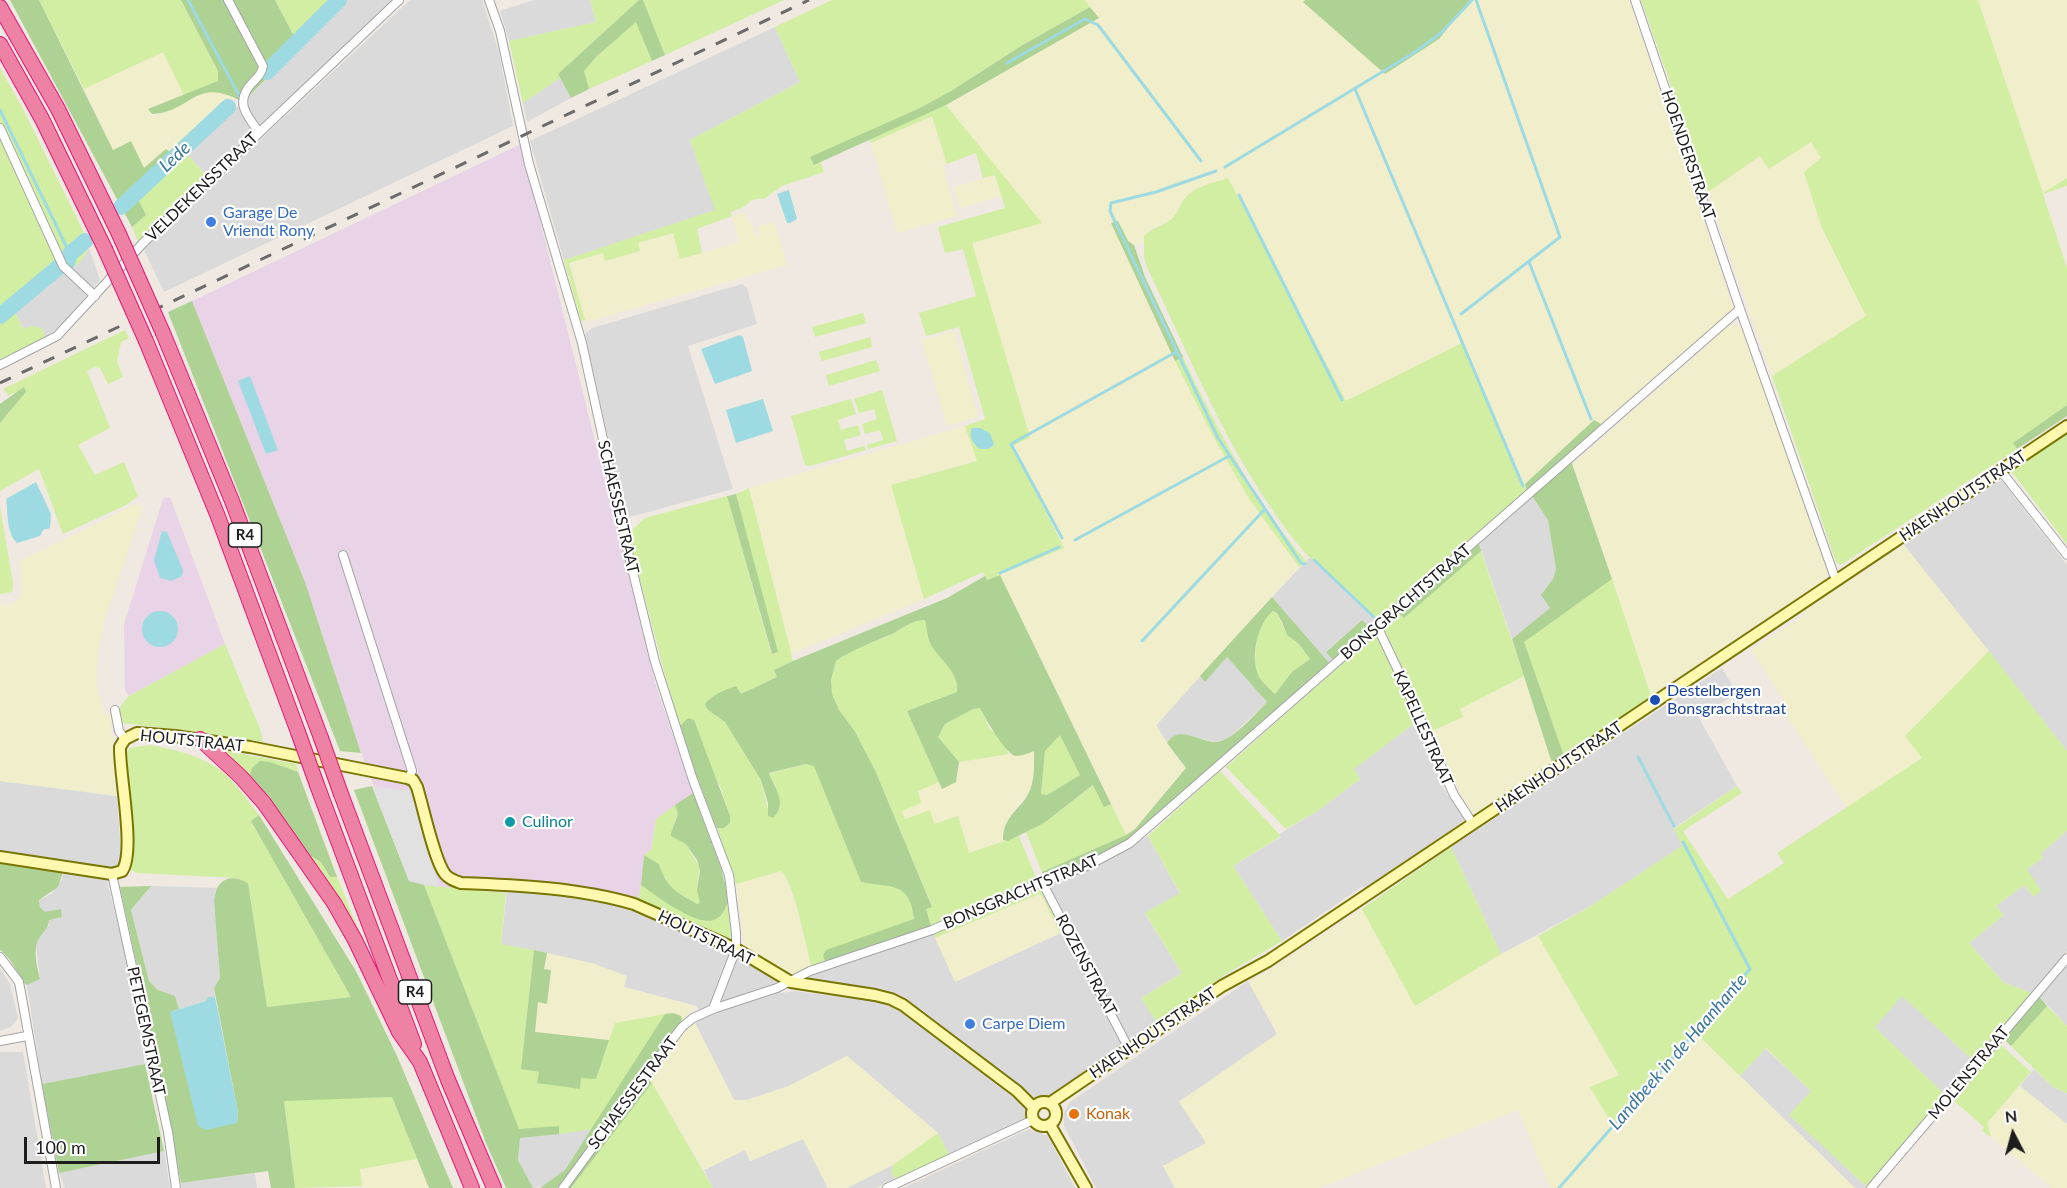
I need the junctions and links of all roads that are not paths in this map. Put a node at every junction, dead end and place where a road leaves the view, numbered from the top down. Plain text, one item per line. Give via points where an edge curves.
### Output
1 (228, 0) edge
2 (399, 0) edge
3 (489, 0) edge
4 (1635, 0) edge
5 (0, 7) edge
6 (0, 44) edge
7 (0, 128) edge
8 (259, 132) junction
9 (95, 296) junction
10 (1740, 309) junction
11 (0, 365) edge
12 (2067, 426) edge
13 (2001, 471) junction
14 (343, 555) dead end
15 (2067, 555) edge
16 (1838, 580) junction
17 (1378, 628) junction
18 (115, 710) dead end
19 (125, 739) junction
20 (200, 739) junction
21 (410, 778) junction
22 (1473, 824) junction
23 (0, 857) edge
24 (112, 874) junction
25 (1042, 882) junction
26 (735, 949) junction
27 (0, 957) edge
28 (2067, 958) edge
29 (791, 981) junction
30 (713, 1009) junction
31 (27, 1036) junction
32 (0, 1041) edge
33 (1130, 1049) junction
34 (420, 1062) junction
35 (1050, 1104) junction
36 (1034, 1108) junction
37 (1033, 1120) junction
38 (1050, 1125) junction
39 (56, 1188) edge
40 (176, 1188) edge
41 (472, 1188) edge
42 (494, 1188) edge
43 (562, 1188) edge
44 (887, 1188) edge
45 (1086, 1188) edge
46 (1871, 1188) edge

1 - 8 street via 263,66 245,90 243,100 245,113
2 - 8 street, VELDEKENSSTRAAT
3 - 26 street, SCHAESSESTRAAT via 500,31 527,155 582,343 655,662 729,875
4 - 10 street, HOENDERSTRAAT
5 - 42 highway, R4, bridge via 58,109 163,333 232,501 448,1080
6 - 34 highway, R4, bridge via 42,119 146,341 217,514
7 - 9 street via 63,266
8 - 9 street, VELDEKENSSTRAAT via 144,242
9 - 11 street, VELDEKENSSTRAAT via 57,336
10 - 16 street
10 - 17 street, BONSGRACHTSTRAAT
12 - 13 street, HAENHOUTSTRAAT
13 - 15 street
13 - 16 street, HAENHOUTSTRAAT
14 - 21 street, HOUTSTRAAT via 412,771
16 - 22 street, HAENHOUTSTRAAT
17 - 22 street, KAPELLESTRAAT via 1454,795
17 - 25 street, BONSGRACHTSTRAAT via 1130,843 1087,866
18 - 19 street
19 - 20 street, HOUTSTRAAT via 137,734
19 - 24 street, HOUTSTRAAT via 120,754 126,863 119,873
20 - 21 street, HOUTSTRAAT
20 - 34 highway via 256,794 313,872 355,940 399,1032
21 - 26 street, HOUTSTRAAT via 417,787 443,871 452,880 621,900
22 - 33 street, HAENHOUTSTRAAT
23 - 24 street
24 - 40 street, PETEGEMSTRAAT via 168,1132
25 - 29 street, BONSGRACHTSTRAAT via 932,930
25 - 33 street, ROZENSTRAAT
26 - 29 street, HOUTSTRAAT
26 - 30 street, SCHAESSESTRAAT
27 - 31 street via 19,982
28 - 46 street, MOLENSTRAAT
29 - 30 street, SCHAESSESTRAAT
29 - 36 street, HOUTSTRAAT via 875,995 903,1005
30 - 43 street, SCHAESSESTRAAT via 682,1027
31 - 32 street
31 - 39 street
33 - 35 street, HAENHOUTSTRAAT
34 - 41 highway, R4
35 - 36 street via 1041,1102
35 - 38 street via 1056,1114
36 - 37 street
37 - 38 street via 1041,1126
37 - 44 street
38 - 45 street

